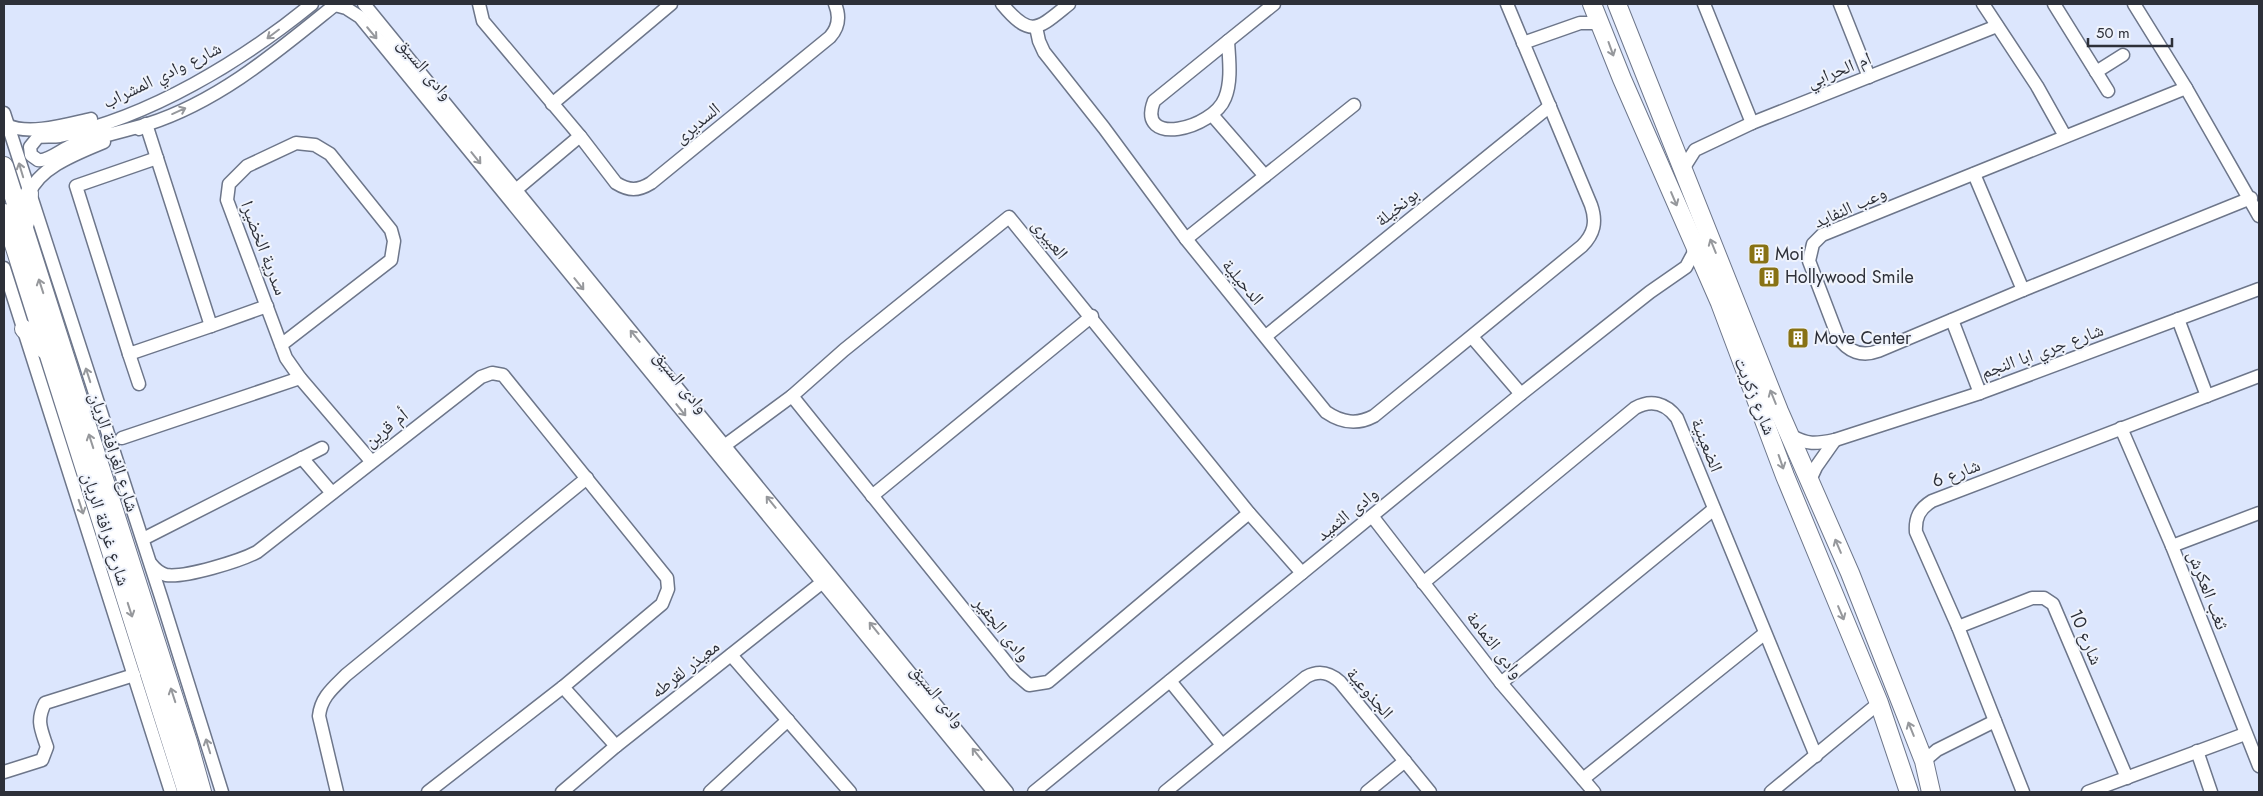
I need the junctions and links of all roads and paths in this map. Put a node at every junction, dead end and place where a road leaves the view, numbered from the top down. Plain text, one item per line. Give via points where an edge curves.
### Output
1 (335, 4) edge
2 (364, 4) edge
3 (479, 4) edge
4 (671, 4) edge
5 (835, 4) edge
6 (1002, 4) edge
7 (1070, 4) edge
8 (1274, 4) edge
9 (1507, 4) edge
10 (1617, 4) edge
11 (1704, 4) edge
12 (1840, 4) edge
13 (1983, 4) edge
14 (2134, 4) edge
15 (309, 5) edge
16 (2056, 5) edge
17 (1596, 12) edge
18 (1997, 26) junction
19 (1036, 27) junction
20 (1228, 41) junction
21 (1523, 44) junction
22 (2123, 55) dead end
23 (2096, 72) junction
24 (1869, 77) junction
25 (2186, 88) junction
26 (2108, 91) dead end
27 (151, 104) junction
28 (552, 104) junction
29 (1354, 105) dead end
30 (1550, 106) junction
31 (1213, 116) junction
32 (6, 119) edge
33 (1752, 123) junction
34 (146, 124) junction
35 (580, 136) junction
36 (2065, 136) junction
37 (1673, 145) junction
38 (1695, 150) junction
39 (157, 158) junction
40 (4, 166) edge
41 (1683, 169) junction
42 (1974, 174) junction
43 (1265, 176) junction
44 (512, 193) junction
45 (28, 194) junction
46 (2251, 198) junction
47 (4, 215) edge
48 (2259, 216) edge
49 (24, 228) junction
50 (4, 235) edge
51 (1186, 239) junction
52 (1694, 246) junction
53 (1686, 267) junction
54 (1706, 269) junction
55 (5, 277) edge
56 (2023, 290) junction
57 (2259, 290) edge
58 (4, 303) edge
59 (267, 306) junction
60 (18, 310) junction
61 (1092, 316) junction
62 (2178, 319) junction
63 (1952, 320) junction
64 (211, 326) junction
65 (24, 329) junction
66 (1266, 336) junction
67 (1472, 337) junction
68 (282, 345) junction
69 (48, 353) junction
70 (129, 354) junction
71 (2259, 376) edge
72 (300, 378) junction
73 (138, 384) dead end
74 (1980, 393) junction
75 (1521, 394) junction
76 (792, 396) junction
77 (2207, 396) junction
78 (2121, 428) junction
79 (1790, 435) junction
80 (122, 438) dead end
81 (1835, 440) junction
82 (322, 448) dead end
83 (720, 449) junction
84 (302, 458) junction
85 (371, 462) junction
86 (587, 478) junction
87 (1810, 480) junction
88 (332, 493) junction
89 (872, 496) junction
90 (1714, 509) junction
91 (1249, 512) junction
92 (2259, 513) edge
93 (1372, 516) junction
94 (143, 539) junction
95 (2172, 546) junction
96 (151, 564) junction
97 (1302, 574) junction
98 (176, 575) junction
99 (827, 579) junction
100 (1424, 583) junction
101 (162, 597) junction
102 (1958, 627) junction
103 (1764, 634) junction
104 (732, 655) junction
105 (134, 675) junction
106 (1170, 681) junction
107 (1501, 683) junction
108 (563, 687) junction
109 (1882, 711) junction
110 (788, 720) junction
111 (1995, 721) junction
112 (2245, 734) junction
113 (616, 746) junction
114 (1222, 746) junction
115 (2194, 752) junction
116 (1927, 753) junction
117 (1816, 756) junction
118 (1405, 761) junction
119 (2259, 766) edge
120 (4, 772) edge
121 (2127, 778) junction
122 (1583, 779) junction
123 (2209, 788) edge
124 (171, 792) edge
125 (187, 792) edge
126 (202, 792) edge
127 (222, 792) edge
128 (337, 792) edge
129 (428, 792) edge
130 (562, 792) edge
131 (710, 792) edge
132 (850, 792) edge
133 (994, 792) edge
134 (1007, 792) edge
135 (1034, 792) edge
136 (1165, 792) edge
137 (1367, 792) edge
138 (1430, 792) edge
139 (1594, 792) edge
140 (1770, 792) edge
141 (1909, 792) edge
142 (1931, 792) edge
143 (2023, 792) edge
144 (2088, 792) edge

34 -> 1 street, شارع وادي المشراب via 192,105 238,79
1 -> 44 street, وادى السيق via 360,17
2 - 44 street, وادى السيق
3 - 28 street, السديرى via 483,21
4 - 28 street
5 - 35 street, السديرى via 837,25 830,37 643,188 634,190 616,184
6 - 19 street via 1019,23
7 - 19 street
8 - 20 street
9 - 21 street, الدحيلية
10 - 37 main road, شارع زكريت
11 - 33 street
12 - 24 street
13 - 18 street
14 - 25 street
15 -> 27 street, شارع وادي المشراب via 243,55
16 - 23 street
17 - 21 street via 1580,23
17 -> 52 main road, شارع زكريت
18 - 24 street, ام الحرابي
18 - 36 street
19 - 51 street, الدحيلية via 1044,52
20 - 31 street via 1228,91
20 - 31 street via 1154,101 1151,109 1152,119 1166,130 1195,125
21 - 30 street, الدحيلية
22 - 23 street
23 - 26 street
24 - 33 street, ام الحرابي
25 - 36 street, وعب النفايد
25 - 46 street
27 - 32 street via 81,122 36,129 21,130
27 - 34 street, شارع وادي المشراب via 62,136 38,137 31,143 30,151 38,160 46,160 66,147
28 - 35 street, السديرى
29 - 43 street
30 - 66 street, بونخيلة
30 - 67 street, الدحيلية via 1591,205 1594,229 1582,246
31 - 43 street
45 -> 32 street, شارع الغرافة الريان
33 - 38 street, ام الحرابي
34 - 39 street
34 - 45 street, شارع وادي المشراب via 46,170
35 - 44 street
36 - 42 street, وعب النفايد
37 - 38 street
37 - 41 main road, شارع زكريت
38 - 41 street
39 - 64 street
39 - 70 street via 76,186
40 - 49 main road, شارع الغرافة الريان
79 -> 41 main road, شارع زكريت
42 - 56 street
42 - 63 street, وعب النفايد via 1822,235 1813,244 1809,255 1810,266 1838,337 1856,352 1871,354
43 - 51 street
44 - 83 street, وادى السيق
45 - 49 main road
94 -> 45 street, شارع الغرافة الريان
46 - 48 street
46 - 56 street, وعب النفايد
47 - 50 main road
47 - 69 main road, شارع الغرافة الريان
126 -> 49 main road, شارع الغرافة الريان
51 - 66 street, الدحيلية
52 - 53 street
52 - 54 main road, شارع زكريت
53 - 54 street
53 - 75 street, وادى الثميد
54 -> 109 main road, شارع زكريت via 1788,484
55 - 60 street, شارع غرافة الريان
56 - 63 street, وعب النفايد
57 - 62 street, شارع جري ابا النجم
58 - 60 street
59 - 64 street
59 - 68 street, سدرية الخضيرا
59 - 68 street, سدرية الخضيرا via 227,200 229,184 247,166 296,143 315,145 330,154 391,230 393,250 391,260
60 - 65 street, شارع غرافة الريان
61 - 76 street, العبيرى via 1009,217
61 - 89 street
61 - 91 street, العبيرى
62 - 74 street, شارع جري ابا النجم
62 - 77 street
63 - 74 street
64 - 70 street
65 - 69 main road
65 -> 105 street, شارع غرافة الريان
66 - 67 street, الدحيلية via 1326,412 1340,420 1354,422 1374,416
67 - 75 street
68 - 72 street, سدرية الخضيرا via 286,358
69 -> 125 main road, شارع الغرافة الريان
70 - 73 street
71 - 77 street, شارع 6
72 - 80 street
72 - 85 street, سدرية الخضيرا
74 - 81 street, شارع جري ابا النجم
75 - 93 street, وادى الثميد
76 - 83 street, العبيرى
76 - 89 street, وادى الجفير
77 - 78 street, شارع 6
78 - 95 street, ثغب العكرش
78 - 102 street, شارع 6 via 1932,501 1920,511 1916,532
79 - 81 street, شارع جري ابا النجم via 1804,443
79 - 87 main road, شارع زكريت
81 - 87 street
82 - 84 street
83 - 99 street, وادى السيق
84 - 88 street
84 - 94 street
85 - 86 street, أم قرين via 481,377 492,373 503,375
85 - 88 street, أم قرين
86 - 108 street, أم قرين via 667,578 668,589 662,604
86 - 128 street via 346,675 325,696 319,716
116 -> 87 main road, شارع زكريت
88 - 98 street, أم قرين via 257,552 234,562
89 - 91 street, وادى الجفير via 1015,673 1029,684 1048,682
90 - 100 street, الضعينية via 1677,418 1658,403 1642,404
90 - 103 street, الضعينية
90 - 107 street
91 - 97 street, العبيرى
92 - 95 street
93 - 97 street, وادى الثميد
93 - 100 street, وادى الثمامة
94 - 96 street, شارع الغرافة الريان
95 - 112 street, ثغب العكرش
96 - 98 street via 162,573
96 - 101 street, شارع الغرافة الريان
97 - 106 street, وادى الثميد
98 - 101 street via 167,584
99 - 104 street, معيذر لقرطه
99 - 133 street, وادى السيق
134 -> 99 street, وادى السيق
100 - 107 street, وادى الثمامة
127 -> 101 street, شارع الغرافة الريان
102 - 111 street, شارع 6
102 - 121 street, شارع 10 via 2032,598 2044,598 2053,604
103 - 117 street, الضعينية
103 - 122 street
104 - 110 street
104 - 113 street, معيذر لقرطه
105 - 120 street via 45,704 39,714 47,747 42,760
105 - 124 street, شارع غرافة الريان
106 - 114 street
106 - 135 street, وادى الثميد
107 - 122 street, وادى الثمامة
108 - 113 street
108 - 129 street, أم قرين
109 - 117 street via 1859,720
109 - 141 main road, شارع زكريت
110 - 131 street
110 - 132 street
111 - 116 street
111 - 143 street, شارع 6
112 - 115 street
112 - 119 street, ثغب العكرش
113 - 130 street, معيذر لقرطه
114 - 118 street, الجذوعية via 1306,676 1320,672 1328,673 1340,682
114 - 136 street, الجذوعية
115 - 121 street
115 - 123 street via 2196,770
116 - 142 main road, شارع زكريت
117 - 140 street
118 - 137 street
118 - 138 street, الجذوعية
121 - 144 street
122 - 139 street, وادى الثمامة

